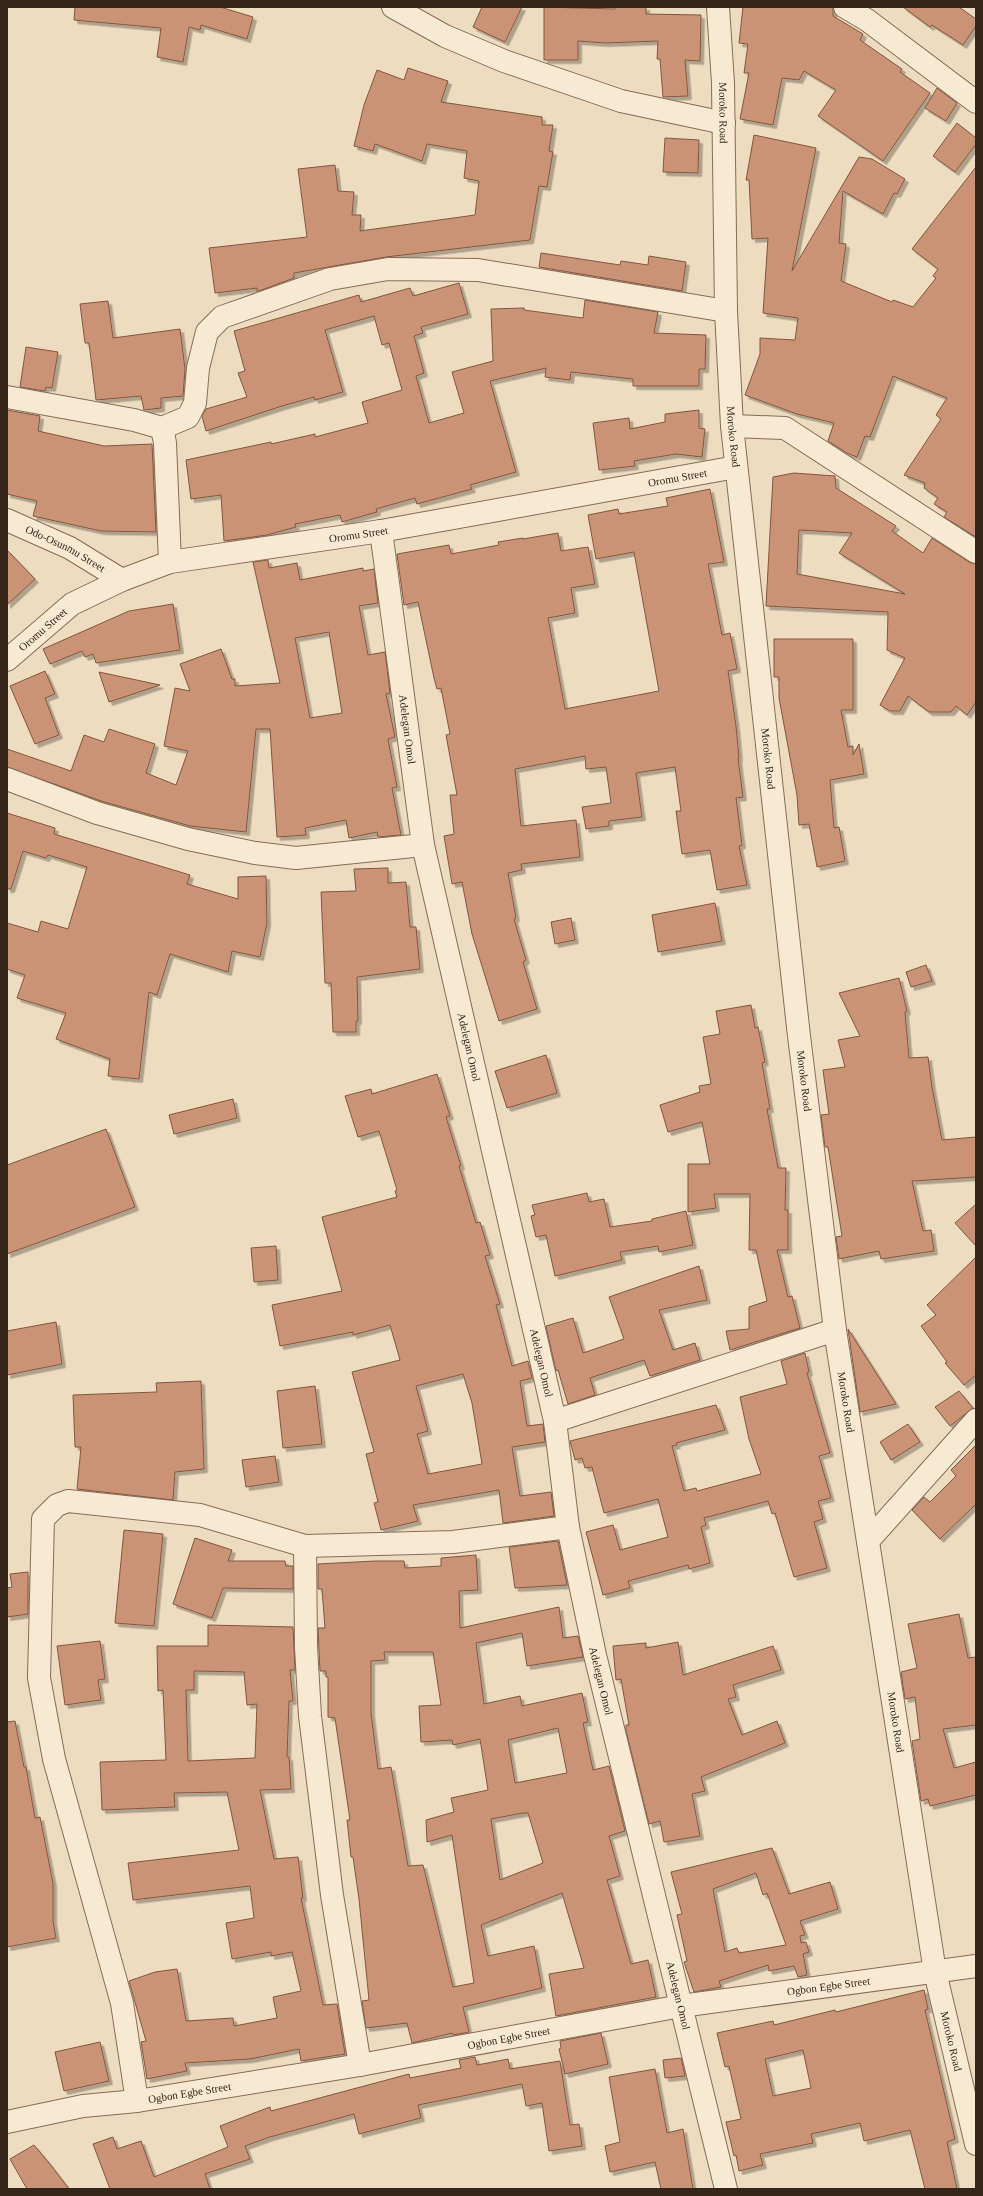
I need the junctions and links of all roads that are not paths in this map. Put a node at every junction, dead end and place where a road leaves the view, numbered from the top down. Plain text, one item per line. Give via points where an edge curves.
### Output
1 (394, 7) edge
2 (718, 7) edge
3 (845, 7) edge
4 (976, 102) edge
5 (724, 123) junction
6 (726, 311) junction
7 (7, 396) edge
8 (732, 426) junction
9 (162, 428) junction
10 (736, 467) junction
11 (7, 520) edge
12 (382, 531) junction
13 (976, 552) edge
14 (170, 562) junction
15 (122, 580) junction
16 (7, 660) edge
17 (7, 779) edge
18 (423, 845) junction
19 (835, 1330) junction
20 (976, 1420) edge
21 (555, 1421) junction
22 (568, 1527) junction
23 (868, 1541) junction
24 (305, 1546) junction
25 (976, 1966) edge
26 (935, 1972) junction
27 (681, 2006) junction
28 (360, 2065) junction
29 (138, 2101) junction
30 (16, 2120) edge
31 (976, 2144) edge
32 (726, 2189) edge

1 - 5 street via 445,36 504,61 621,101
2 - 5 street, Moroko Road
3 - 4 street via 867,20
5 - 6 street, Moroko Road
6 - 8 street, Moroko Road
6 - 9 street via 478,270 388,270 330,279 222,317 207,332 198,368 195,403 188,417
7 - 9 street via 134,420
8 - 10 street, Moroko Road
8 - 13 street via 785,428
9 - 14 street via 165,443
10 - 12 street, Oromu Street
10 - 19 street, Moroko Road via 799,1036
11 - 15 street, Odo-Osunmu Street via 70,548
12 - 14 street, Oromu Street
12 - 18 street, Adelegan Omol
14 - 15 street, Oromu Street
15 - 16 street, Oromu Street via 72,604
17 - 18 street via 97,813 188,839 256,853 296,858
18 - 21 street, Adelegan Omol
19 - 21 street
19 - 23 street, Moroko Road
20 - 23 street
21 - 22 street, Adelegan Omol
22 - 24 street via 453,1542
22 - 27 street, Adelegan Omol via 595,1655
23 - 26 street, Moroko Road
24 - 28 street via 310,1716 332,1896
24 - 29 street via 200,1514 68,1501 57,1505 43,1519 40,1678 54,1759 122,2003
25 - 26 street, Ogbon Egbe Street
26 - 27 street, Ogbon Egbe Street
26 - 31 street, Moroko Road
27 - 28 street, Ogbon Egbe Street
27 - 32 street, Adelegan Omol
28 - 29 street, Ogbon Egbe Street
29 - 30 street, Ogbon Egbe Street via 83,2106

